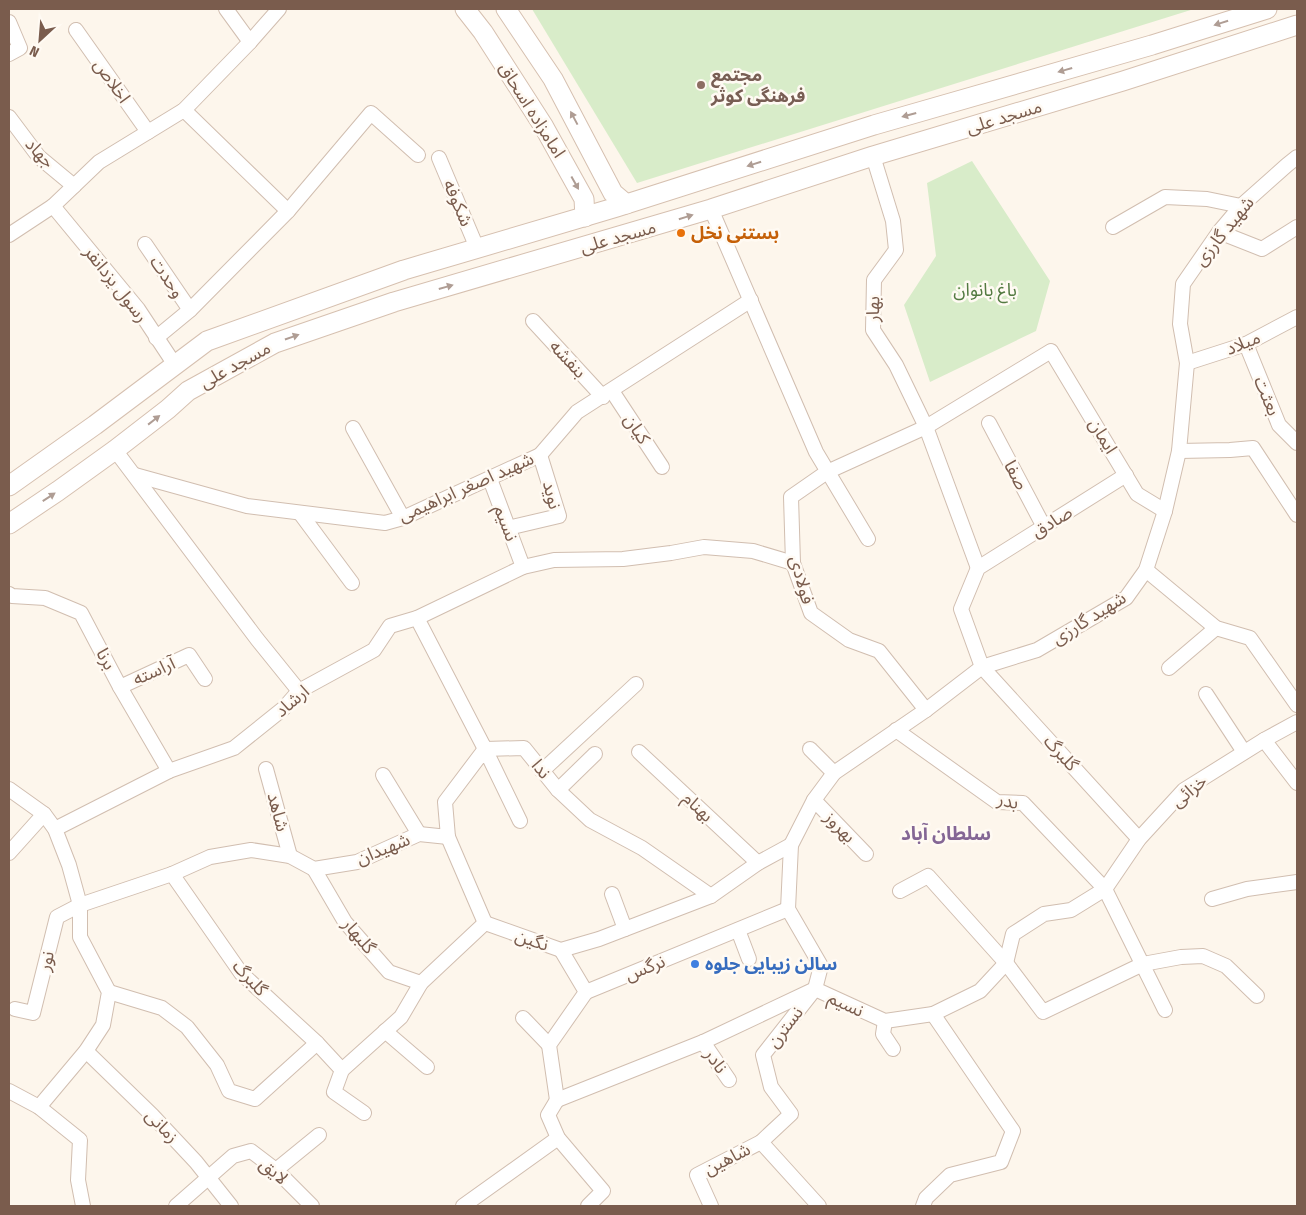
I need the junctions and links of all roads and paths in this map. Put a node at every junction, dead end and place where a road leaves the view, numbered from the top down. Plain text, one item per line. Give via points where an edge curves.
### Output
1 (226, 9) edge
2 (279, 9) edge
3 (465, 9) edge
4 (506, 9) edge
5 (1267, 9) edge
6 (9, 22) edge
7 (1297, 25) edge
8 (76, 30) dead end
9 (483, 32) junction
10 (250, 42) junction
11 (1152, 46) junction
12 (9, 54) edge
13 (1161, 69) junction
14 (184, 110) junction
15 (9, 117) edge
16 (148, 132) junction
17 (418, 155) dead end
18 (873, 156) junction
19 (1297, 157) edge
20 (439, 158) dead end
21 (74, 186) junction
22 (626, 204) junction
23 (53, 206) junction
24 (1241, 206) junction
25 (711, 209) junction
26 (288, 211) junction
27 (585, 217) junction
28 (1113, 227) dead end
29 (1297, 227) edge
30 (1219, 232) junction
31 (9, 235) edge
32 (145, 244) dead end
33 (477, 248) junction
34 (751, 300) junction
35 (190, 310) junction
36 (1297, 317) edge
37 (533, 321) dead end
38 (156, 338) junction
39 (1246, 344) junction
40 (1051, 351) joint
41 (1187, 363) junction
42 (175, 365) junction
43 (607, 393) junction
44 (989, 423) dead end
45 (926, 427) junction
46 (352, 428) dead end
47 (1297, 442) edge
48 (115, 450) junction
49 (1179, 451) junction
50 (54, 454) junction
51 (540, 455) junction
52 (662, 467) dead end
53 (827, 472) junction
54 (134, 475) junction
55 (1126, 475) junction
56 (490, 479) junction
57 (72, 481) junction
58 (9, 486) edge
59 (1165, 511) junction
60 (300, 513) junction
61 (1297, 515) edge
62 (403, 518) junction
63 (9, 524) edge
64 (1044, 527) junction
65 (508, 528) junction
66 (868, 539) dead end
67 (793, 564) junction
68 (523, 567) junction
69 (978, 568) junction
70 (1146, 570) junction
71 (352, 583) dead end
72 (9, 594) edge
73 (417, 618) junction
74 (1216, 628) junction
75 (982, 667) junction
76 (1169, 668) dead end
77 (205, 680) dead end
78 (636, 684) dead end
79 (120, 687) junction
80 (299, 692) junction
81 (1206, 694) dead end
82 (1297, 705) edge
83 (926, 710) junction
84 (1297, 722) edge
85 (896, 730) junction
86 (1264, 740) junction
87 (485, 749) junction
88 (810, 749) dead end
89 (639, 752) dead end
90 (1244, 752) junction
91 (595, 754) dead end
92 (266, 769) dead end
93 (170, 771) junction
94 (542, 771) junction
95 (834, 774) junction
96 (383, 775) dead end
97 (1297, 783) edge
98 (558, 790) junction
99 (14, 793) edge
100 (814, 800) junction
101 (9, 806) edge
102 (44, 814) junction
103 (520, 821) dead end
104 (55, 828) junction
105 (419, 834) junction
106 (448, 837) junction
107 (1139, 839) junction
108 (791, 845) junction
109 (9, 853) edge
110 (866, 854) dead end
111 (290, 856) junction
112 (758, 863) junction
113 (314, 869) junction
114 (172, 874) junction
115 (1297, 882) edge
116 (1105, 889) junction
117 (900, 891) dead end
118 (612, 894) dead end
119 (711, 896) junction
120 (1212, 899) dead end
121 (80, 905) junction
122 (788, 909) junction
123 (485, 924) junction
124 (625, 929) junction
125 (738, 930) junction
126 (561, 950) junction
127 (749, 959) dead end
128 (1006, 963) junction
129 (1142, 964) junction
130 (421, 983) junction
131 (815, 989) junction
132 (109, 992) junction
133 (586, 992) junction
134 (1257, 996) dead end
135 (15, 1009) dead end
136 (1165, 1010) dead end
137 (933, 1014) junction
138 (523, 1018) dead end
139 (885, 1021) junction
140 (385, 1031) junction
141 (703, 1042) junction
142 (317, 1043) junction
143 (549, 1046) junction
144 (893, 1049) dead end
145 (86, 1051) junction
146 (427, 1067) dead end
147 (342, 1070) junction
148 (729, 1080) dead end
149 (9, 1091) edge
150 (557, 1100) junction
151 (39, 1107) junction
152 (364, 1113) dead end
153 (319, 1135) dead end
154 (558, 1138) junction
155 (761, 1142) junction
156 (276, 1170) junction
157 (208, 1177) junction
158 (83, 1206) edge
159 (176, 1206) edge
160 (231, 1206) edge
161 (312, 1206) edge
162 (463, 1206) edge
163 (588, 1206) edge
164 (711, 1206) edge
165 (819, 1206) edge
166 (923, 1206) edge

1 - 10 street
2 - 10 street
3 - 9 main road, امامزاده اسحاق
4 - 9 main road
22 -> 4 main road, امامزاده اسحاق via 613,193 553,79
5 -> 11 main road, مسجد علی
6 - 12 street via 20,48
7 - 13 main road, مسجد علی
8 - 16 street, اخلاص
9 -> 27 main road, امامزاده اسحاق via 544,127 584,199
10 - 14 street
11 - 13 main road
11 -> 22 main road, مسجد علی via 874,125
13 - 18 main road, مسجد علی
14 - 16 street
14 - 26 street
15 - 21 street, جهاد via 39,157
16 - 21 street via 99,162
17 - 26 street via 371,113
18 - 25 main road, مسجد علی
18 - 45 street, بهار via 893,221 896,250 874,280 872,330 896,365
19 - 24 street, شهید گارزی
20 - 33 street, شکوفه
21 - 23 street
22 - 27 main road, مسجد علی
23 - 31 street
23 - 38 street, رسول یزدانفر via 138,309
24 - 28 street via 1207,199 1165,197
24 - 30 street, شهید گارزی
25 - 34 street
48 -> 25 main road, مسجد علی via 188,391 275,343 394,302
26 - 35 street
27 - 33 main road, مسجد علی
29 - 30 street via 1262,249
30 - 41 street, شهید گارزی via 1183,284 1180,324
32 - 35 street, وحدت
33 - 42 main road, مسجد علی via 404,270 207,341
34 - 43 street, شهید اصغر ابراهیمی
34 - 53 street
35 - 38 street
36 - 39 street, میلاد
37 - 43 street, بنفشه
38 - 42 street, رسول یزدانفر
39 - 41 street, میلاد
39 - 47 street, بعثت via 1279,425
40 - 45 street, فولادی
40 - 55 street, ایمان
41 - 49 street, شهید گارزی
42 - 50 main road, مسجد علی
43 - 51 street, شهید اصغر ابراهیمی via 577,412
43 - 52 street, کیان
44 - 64 street, صفا
45 - 53 street, فولادی
45 - 69 street
46 - 62 street
48 - 54 street
48 - 57 main road, مسجد علی
49 - 59 street, شهید گارزی
49 - 61 street via 1253,448
50 - 57 main road
50 - 58 main road, مسجد علی
51 - 56 street, شهید اصغر ابراهیمی
51 - 65 street, نوید via 559,516
53 - 66 street
53 - 67 street, فولادی via 791,497
54 - 60 street, شهید اصغر ابراهیمی via 247,506
54 - 80 street
55 - 59 street, ایمان via 1137,494
55 - 64 street, صادق
56 - 62 street, شهید اصغر ابراهیمی
56 - 65 street, نسیم
63 -> 57 main road, مسجد علی
59 - 70 street, شهید گارزی
60 - 62 street, شهید اصغر ابراهیمی via 385,522
60 - 71 street
64 - 69 street, صادق
65 - 68 street, نسیم
67 - 68 street, ارشاد via 753,551 704,547 623,559 554,560
67 - 83 street, فولادی via 810,613 849,640 879,651
68 - 73 street, ارشاد
69 - 75 street via 961,609
70 - 74 street
70 - 75 street, شهید گارزی via 1126,598 1118,603 1037,650
72 - 79 street, برنا via 45,598 81,613
73 - 80 street, ارشاد via 390,626 374,650
73 - 87 street
74 - 76 street
74 - 82 street via 1250,638
75 - 83 street, شهید گارزی
75 - 107 street, گلبرگ
77 - 79 street, آراسته via 189,655
78 - 94 street
79 - 93 street, برنا
80 - 93 street, ارشاد via 234,748
81 - 90 street
83 - 85 street, شهید گارزی
84 - 86 street, خزائی
85 - 95 street, شهید گارزی
85 - 116 street, بدر via 997,802 1024,803
86 - 90 street, خزائی
86 - 97 street
87 - 94 street, ندا via 524,748
87 - 103 street
87 - 106 street via 444,802
88 - 95 street
89 - 112 street, بهنام
90 - 107 street, خزائی via 1184,790
91 - 98 street
92 - 111 street, شاهد
93 - 104 street, ارشاد
94 - 98 street, ندا
95 - 100 street, شهید گارزی
96 - 105 street
98 - 119 street, ندا via 590,820 642,848
99 - 101 street
99 - 102 street
100 - 108 street, شهید گارزی
100 - 110 street, بهروز
102 - 104 street
102 - 109 street
104 - 121 street
105 - 106 street, شهیدان
105 - 113 street, شهیدان via 357,862
106 - 123 street
107 - 116 street, خزائی
108 - 112 street, نگین
108 - 122 street, شهید گارزی
111 - 113 street
111 - 114 street via 252,850 210,857
112 - 119 street, نگین
113 - 130 street, گلبهار via 345,922 389,972
114 - 121 street
114 - 142 street, گلبرگ via 241,973
115 - 120 street via 1247,889
116 - 128 street, نسیم via 1071,910 1044,914 1014,934
116 - 129 street, بدر
117 - 128 street via 928,876
118 - 124 street
119 - 124 street, نگین
121 - 132 street via 80,937
121 - 135 street, نور via 57,918 33,1013
122 - 125 street, نرگس
122 - 131 street via 822,966
123 - 126 street, نگین
123 - 130 street
124 - 126 street, نگین
125 - 127 street
125 - 133 street, نرگس
126 - 133 street
128 - 129 street via 1043,1012
128 - 137 street, نسیم via 980,991
129 - 134 street via 1203,956 1226,966
129 - 136 street, بدر
130 - 140 street via 401,1017
131 - 139 street, نسیم
131 - 141 street, نسیم
131 - 155 street, نسترن via 763,1055 771,1087 791,1114
132 - 142 street via 162,1008 187,1027 217,1065 229,1091 255,1099
132 - 145 street via 103,1025
133 - 143 street
137 - 139 street, نسیم
137 - 166 street via 1013,1131 1001,1162 950,1175 926,1198
138 - 143 street
139 - 144 street via 883,1034
140 - 146 street
140 - 147 street
141 - 148 street, نادر
141 - 150 street, نسیم
142 - 147 street, گلبرگ
143 - 150 street
145 - 151 street
145 - 157 street, زمانی via 152,1115
147 - 152 street via 334,1092
149 - 151 street
150 - 154 street via 548,1115
151 - 158 street via 80,1140 78,1180
153 - 156 street
154 - 162 street
154 - 163 street via 603,1191
155 - 164 street, شاهین via 697,1174
155 - 165 street
156 - 157 street, لایق via 251,1151 234,1156
156 - 161 street, لایق
157 - 159 street
157 - 160 street, زمانی

